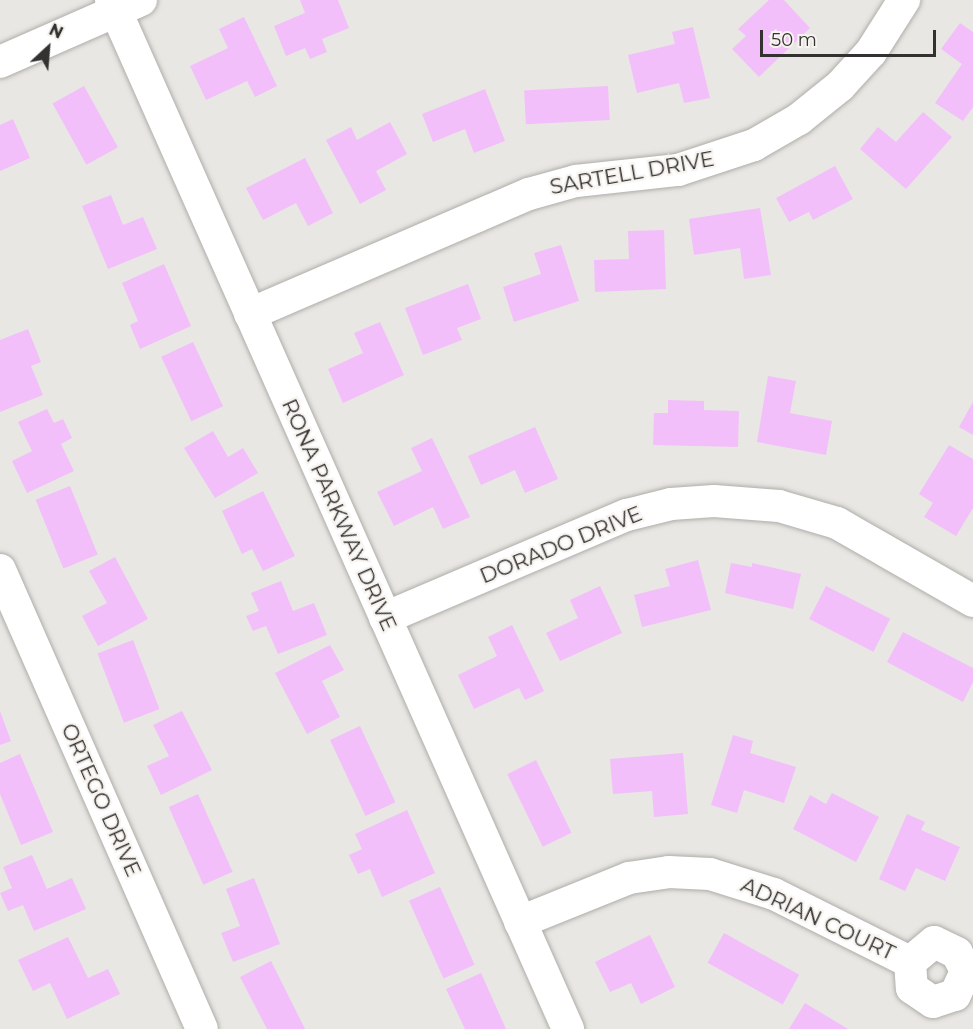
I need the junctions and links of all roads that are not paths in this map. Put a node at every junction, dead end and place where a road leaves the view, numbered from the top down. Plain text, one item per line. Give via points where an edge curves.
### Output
1 (904, 0) edge
2 (123, 4) edge
3 (0, 63) edge
4 (250, 314) junction
5 (0, 570) edge
6 (973, 601) edge
7 (384, 618) junction
8 (520, 922) junction
9 (910, 962) dead end
10 (202, 1029) edge
11 (568, 1029) edge

1 - 4 street, SARTELL DRIVE via 871,52 840,86 799,119 754,145 678,170 576,181 529,194
2 - 3 street
2 - 4 street, RONA PARKWAY DRIVE
4 - 7 street, RONA PARKWAY DRIVE
5 - 10 street, ORTEGO DRIVE
6 - 7 street, DORADO DRIVE via 837,523 779,506 714,501 671,504 627,515
7 - 8 street, RONA PARKWAY DRIVE
8 - 9 street, ADRIAN COURT via 629,878 669,872 710,874 774,894
8 - 11 street, RONA PARKWAY DRIVE

